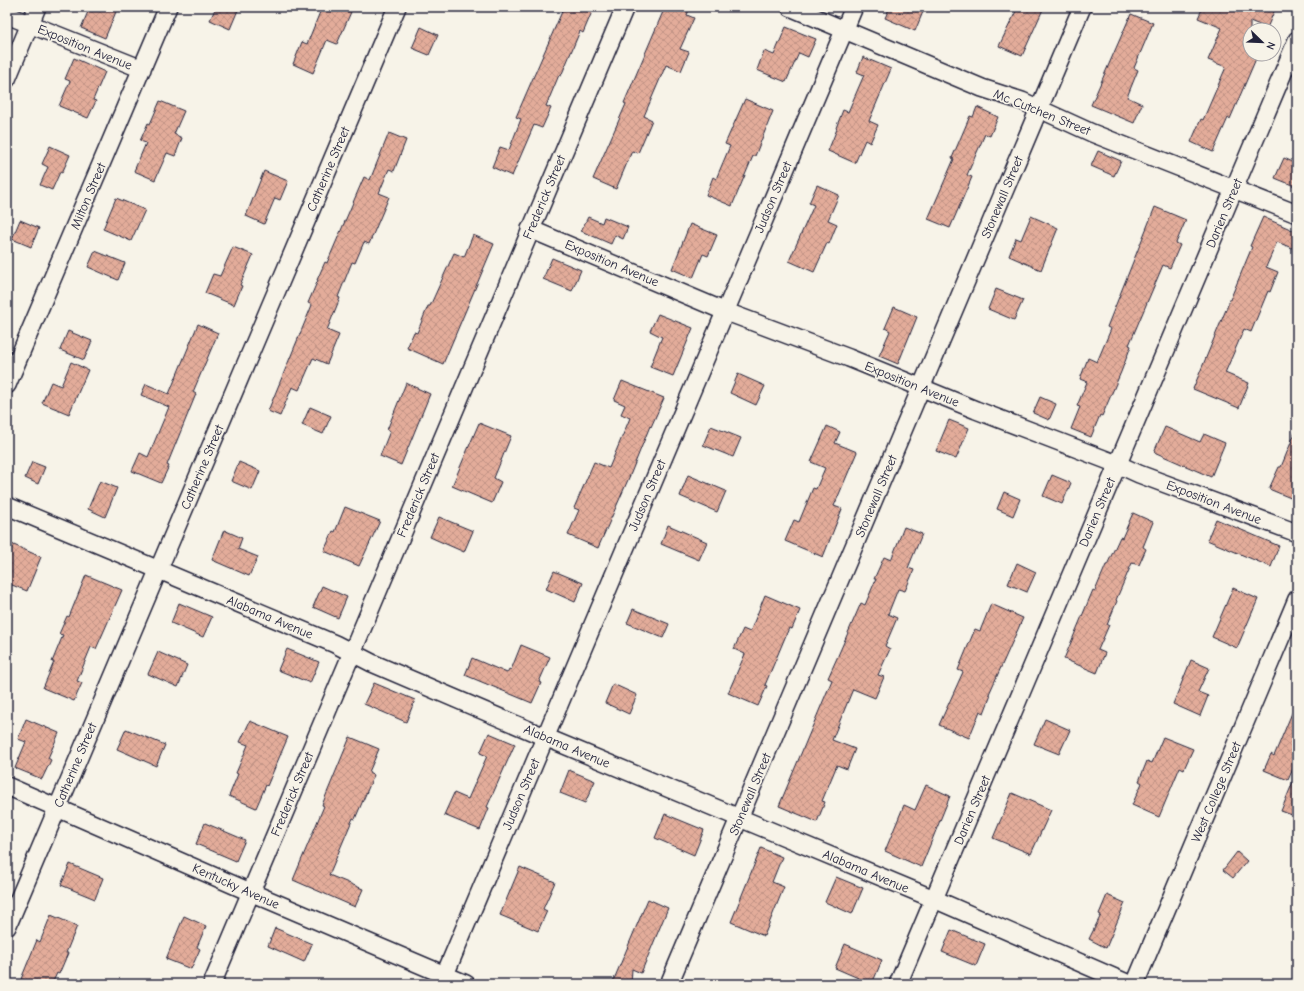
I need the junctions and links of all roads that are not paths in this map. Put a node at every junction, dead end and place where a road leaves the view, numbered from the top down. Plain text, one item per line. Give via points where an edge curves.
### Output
1 (37, 7) edge
2 (168, 7) edge
3 (397, 7) edge
4 (625, 7) edge
5 (790, 7) edge
6 (854, 7) edge
7 (1082, 7) edge
8 (7, 15) edge
9 (29, 24) junction
10 (844, 30) junction
11 (1297, 40) edge
12 (142, 69) junction
13 (7, 79) edge
14 (1039, 109) junction
15 (1234, 189) junction
16 (1297, 214) edge
17 (530, 229) junction
18 (724, 311) junction
19 (7, 385) edge
20 (921, 388) junction
21 (1117, 464) junction
22 (7, 506) edge
23 (1297, 533) edge
24 (158, 570) junction
25 (1297, 599) edge
26 (352, 653) junction
27 (545, 737) junction
28 (7, 786) edge
29 (58, 807) junction
30 (739, 818) junction
31 (250, 892) junction
32 (934, 899) junction
33 (7, 927) edge
34 (443, 979) edge
35 (212, 984) edge
36 (466, 984) edge
37 (669, 984) edge
38 (898, 984) edge
39 (1129, 984) edge
40 (1135, 984) edge

1 - 9 street
2 - 12 street, Milton Street
3 - 24 street, Catherine Street
4 - 17 street, Frederick Street
5 - 10 street, Mc Cutchen Street
6 - 10 street, Judson Street
7 - 14 street, Stonewall Street
8 - 9 street, Exposition Avenue
9 - 12 street, Exposition Avenue
9 - 13 street
10 - 14 street, Mc Cutchen Street
10 - 18 street, Judson Street
11 - 15 street, Darien Street
12 - 19 street, Milton Street
14 - 15 street, Mc Cutchen Street via 1092,133
14 - 20 street, Stonewall Street
15 - 16 street, Mc Cutchen Street
15 - 21 street, Darien Street
17 - 18 street, Exposition Avenue
17 - 26 street, Frederick Street
18 - 20 street, Exposition Avenue
18 - 27 street, Judson Street
20 - 21 street, Exposition Avenue
20 - 30 street, Stonewall Street
21 - 23 street, Exposition Avenue
21 - 32 street, Darien Street
22 - 24 street, Alabama Avenue
24 - 26 street, Alabama Avenue
24 - 29 street, Catherine Street
25 - 40 street, West College Street
26 - 27 street, Alabama Avenue
26 - 31 street, Frederick Street
27 - 30 street, Alabama Avenue
27 - 34 street, Judson Street
28 - 29 street, Kentucky Avenue
29 - 31 street, Kentucky Avenue
29 - 33 street, Catherine Street
30 - 32 street, Alabama Avenue
30 - 37 street, Stonewall Street
31 - 34 street, Kentucky Avenue
31 - 35 street, Frederick Street
32 - 38 street, Darien Street
32 - 39 street, Alabama Avenue
34 - 36 street, Kentucky Avenue

